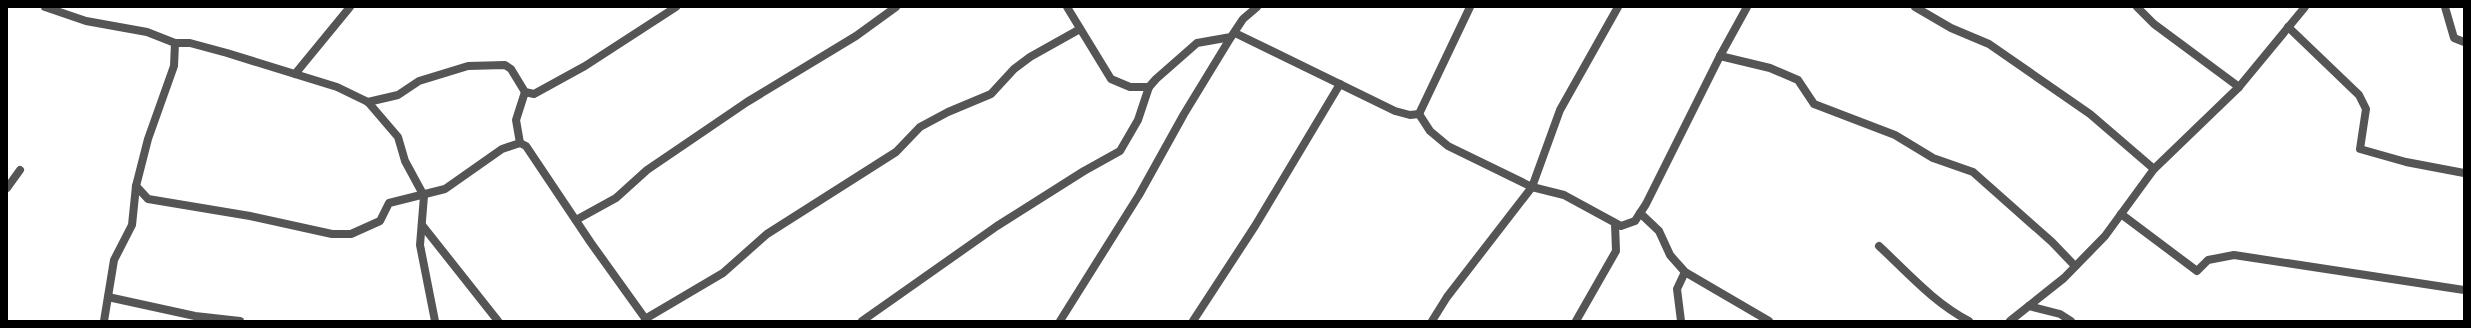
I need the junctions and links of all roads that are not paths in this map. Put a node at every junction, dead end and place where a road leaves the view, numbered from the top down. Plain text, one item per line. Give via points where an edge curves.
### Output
1 (45, 7) edge
2 (350, 7) edge
3 (676, 7) edge
4 (896, 7) edge
5 (1067, 7) edge
6 (1257, 7) edge
7 (1470, 7) edge
8 (1618, 7) edge
9 (1747, 7) edge
10 (1915, 7) edge
11 (2137, 7) edge
12 (2305, 7) edge
13 (2445, 7) edge
14 (2288, 27) junction
15 (1080, 29) junction
16 (1233, 35) junction
17 (2464, 42) edge
18 (175, 43) junction
19 (1720, 56) junction
20 (295, 74) junction
21 (1340, 84) junction
22 (1149, 87) junction
23 (2238, 87) junction
24 (525, 92) junction
25 (368, 102) junction
26 (1419, 114) junction
27 (520, 143) junction
28 (2154, 169) junction
29 (20, 170) dead end
30 (2464, 173) edge
31 (136, 186) junction
32 (1532, 187) junction
33 (7, 188) edge
34 (424, 196) junction
35 (1640, 213) junction
36 (2121, 214) junction
37 (576, 220) junction
38 (1615, 224) junction
39 (422, 225) junction
40 (1879, 246) dead end
41 (2075, 266) junction
42 (1685, 272) junction
43 (2464, 290) edge
44 (108, 297) junction
45 (2029, 306) junction
46 (646, 320) edge
47 (104, 321) edge
48 (240, 321) edge
49 (435, 321) edge
50 (498, 321) edge
51 (862, 321) edge
52 (1060, 321) edge
53 (1193, 321) edge
54 (1432, 321) edge
55 (1576, 321) edge
56 (1681, 321) edge
57 (1769, 321) edge
58 (1969, 321) edge
59 (2010, 321) edge
60 (2071, 321) edge

1 - 18 street via 86,21 147,32
2 - 20 street
3 - 24 street via 585,66 534,94
4 - 37 street via 856,36 747,102 647,170 616,198
5 - 15 street
6 - 16 street via 1243,20
7 - 26 street
8 - 32 street via 1560,110
9 - 19 street
10 - 28 street via 1952,28 1989,44 2090,114
11 - 23 street via 2154,24
12 - 14 street
13 - 17 street via 2454,38
14 - 23 street
14 - 30 street via 2359,95 2366,109 2360,149 2406,162
15 - 22 street via 1111,79 1130,87
15 - 46 street via 1030,57 1014,69 991,94 920,127 896,152 767,234 723,273
16 - 21 street
16 - 22 street via 1197,42
16 - 52 street via 1139,195
18 - 20 street via 190,43
18 - 31 street via 174,66 148,138
19 - 35 street via 1664,171
19 - 41 street via 1770,68 1798,80 1814,104 1895,135 1932,158 1973,172 2052,242
20 - 25 street via 337,87
21 - 26 street via 1395,110 1410,115
21 - 53 street via 1255,226
22 - 51 street via 1138,120 1120,151 997,226
23 - 28 street
24 - 25 street via 511,69 505,66 468,66 419,82 398,95
24 - 27 street via 516,120
25 - 34 street via 398,137 405,161
26 - 32 street via 1430,131 1448,146
27 - 34 street via 502,149 445,189
27 - 37 street via 526,146
28 - 36 street
29 - 33 street
31 - 34 street via 148,199 345,234 351,234 380,221 389,204
31 - 44 street via 132,225 114,260
32 - 38 street via 1564,195
32 - 54 street via 1447,297
34 - 39 street
35 - 38 street via 1635,221 1628,225
35 - 42 street via 1659,231 1670,255
36 - 41 street via 2105,236
36 - 43 street via 2197,271 2208,260 2234,255
37 - 46 street
38 - 55 street via 1616,251
39 - 49 street via 420,245
39 - 50 street
40 - 58 street via 1919,284 1955,314
41 - 45 street
42 - 56 street via 1677,289
42 - 57 street
44 - 47 street
44 - 48 street via 195,316
45 - 59 street
45 - 60 street via 2060,314

